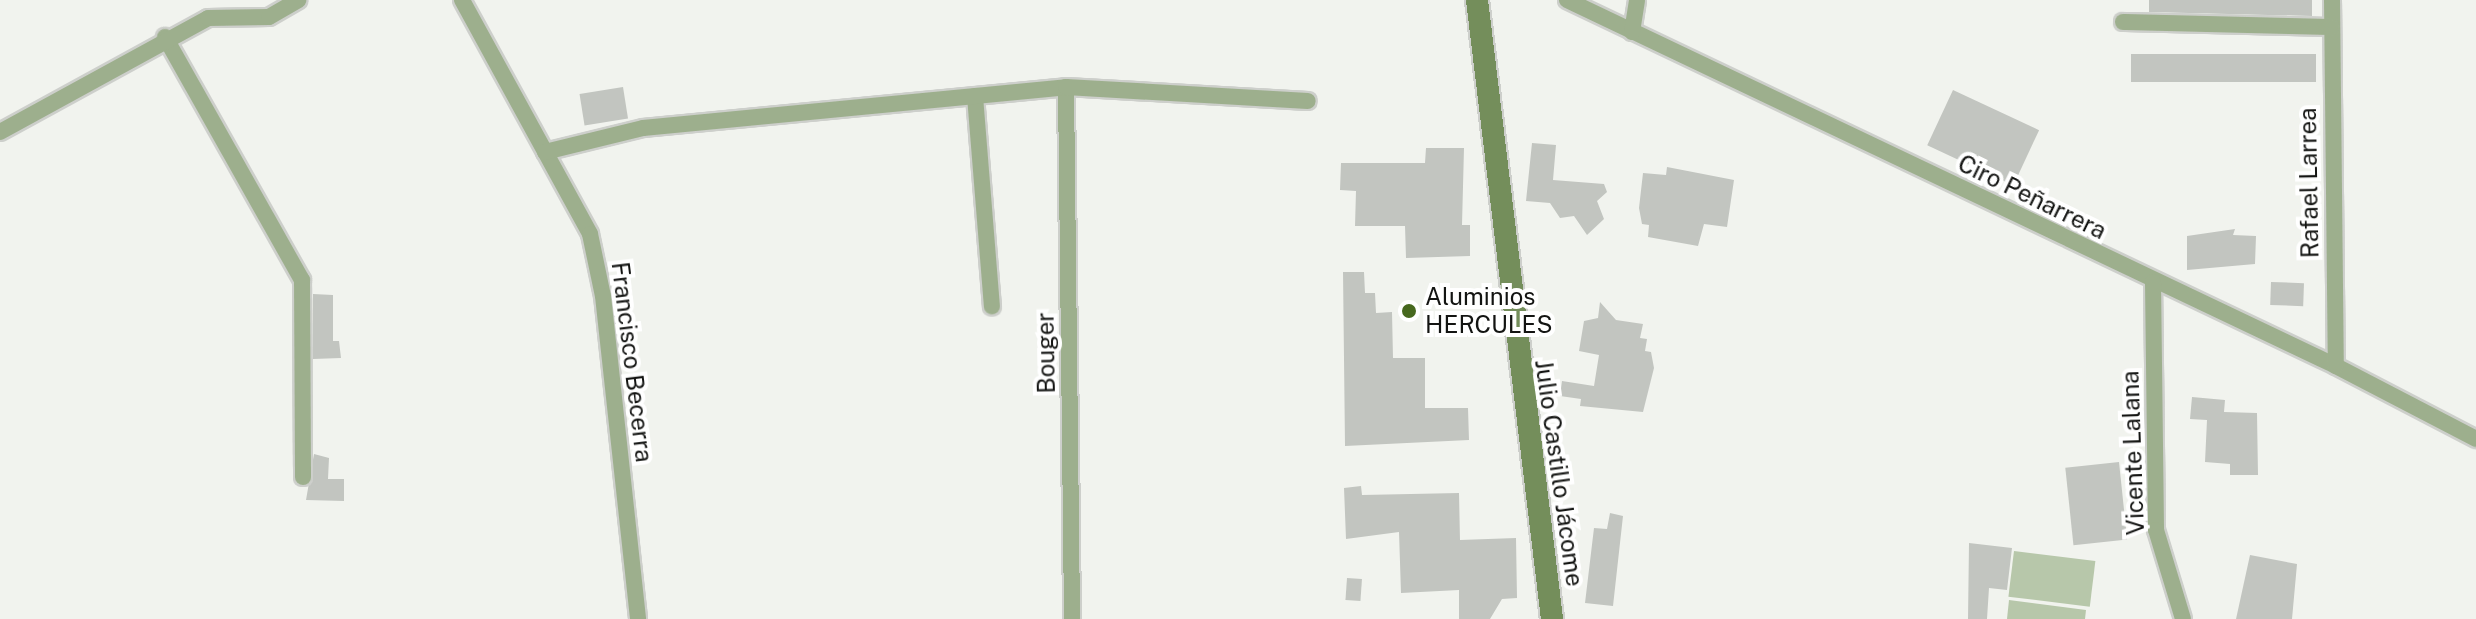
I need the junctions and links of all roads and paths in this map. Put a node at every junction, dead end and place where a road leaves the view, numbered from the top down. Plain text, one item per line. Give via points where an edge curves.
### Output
1 (298, 0) edge
2 (462, 0) edge
3 (1477, 0) edge
4 (1567, 0) edge
5 (1637, 0) edge
6 (2332, 0) edge
7 (2123, 22) dead end
8 (2332, 27) junction
9 (1632, 32) junction
10 (165, 37) junction
11 (1066, 87) junction
12 (975, 96) junction
13 (1308, 101) dead end
14 (0, 132) edge
15 (545, 152) junction
16 (2153, 282) junction
17 (992, 306) dead end
18 (2336, 366) junction
19 (2476, 439) edge
20 (303, 477) dead end
21 (638, 619) edge
22 (1072, 619) edge
23 (1552, 619) edge
24 (2183, 619) edge

1 - 10 street via 269,17 224,14
2 - 15 street, Francisco Becerra
3 - 23 main road, Julio Castillo Jácome
4 - 9 street, Ciro Peñarrera
5 - 9 street
6 - 8 street, Rafael Larrea
7 - 8 street
8 - 18 street, Rafael Larrea
9 - 16 street, Ciro Peñarrera
10 - 14 street
10 - 20 street via 302,280
11 - 12 street
11 - 13 street
11 - 22 street, Bouger
12 - 15 street via 643,128
12 - 17 street
15 - 21 street, Francisco Becerra via 590,234 603,296
16 - 18 street, Ciro Peñarrera
16 - 24 street, Vicente Lalana via 2156,530
18 - 19 street, Ciro Peñarrera

